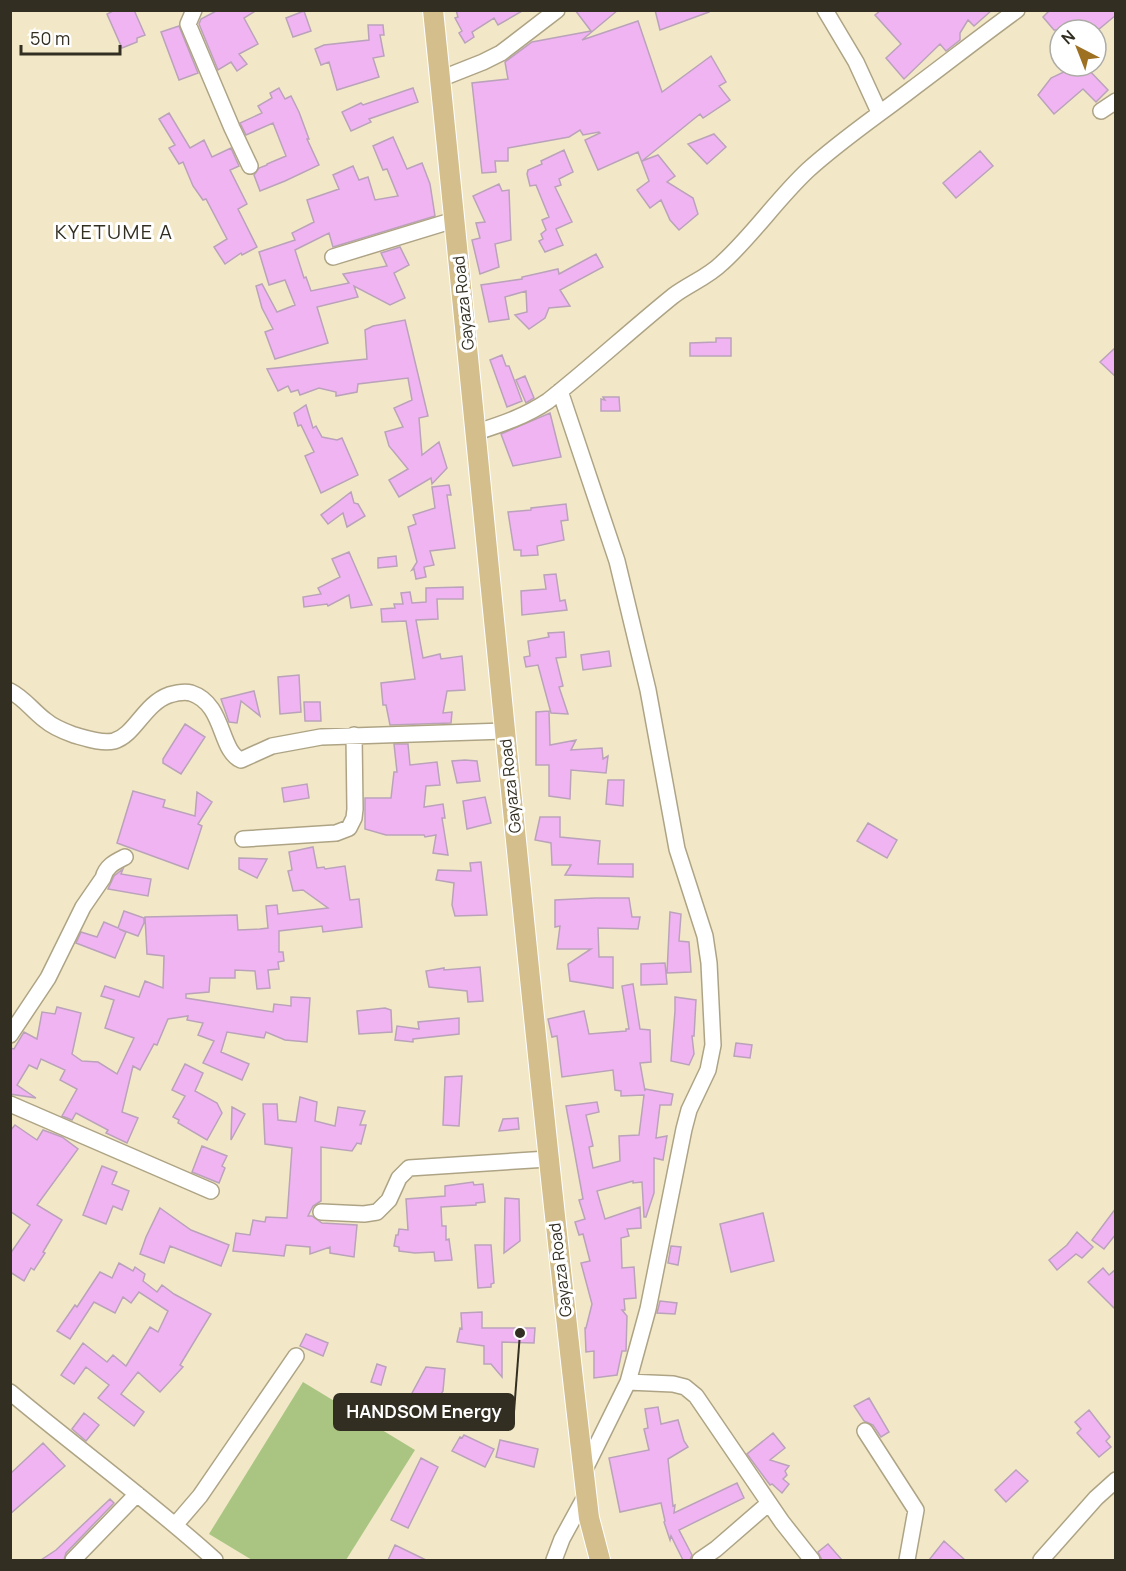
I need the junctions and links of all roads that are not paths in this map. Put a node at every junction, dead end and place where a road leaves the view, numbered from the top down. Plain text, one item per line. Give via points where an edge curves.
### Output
1 (194, 10) edge
2 (432, 10) edge
3 (557, 10) edge
4 (825, 10) edge
5 (1017, 10) edge
6 (440, 79) junction
7 (1116, 101) edge
8 (1101, 111) dead end
9 (879, 112) junction
10 (250, 166) dead end
11 (454, 220) junction
12 (333, 257) dead end
13 (561, 391) junction
14 (477, 432) junction
15 (10, 691) edge
16 (505, 731) junction
17 (354, 735) junction
18 (243, 839) dead end
19 (125, 856) dead end
20 (10, 1035) edge
21 (10, 1104) edge
22 (548, 1159) junction
23 (211, 1191) dead end
24 (321, 1212) dead end
25 (296, 1356) dead end
26 (628, 1382) junction
27 (10, 1392) edge
28 (864, 1431) dead end
29 (585, 1469) junction
30 (1116, 1480) edge
31 (136, 1494) junction
32 (586, 1495) junction
33 (769, 1503) junction
34 (176, 1524) junction
35 (73, 1560) edge
36 (215, 1560) edge
37 (554, 1560) edge
38 (600, 1560) edge
39 (700, 1560) edge
40 (812, 1560) edge
41 (907, 1560) edge
42 (1041, 1560) edge

1 - 10 street via 188,24
2 - 6 main road, Gayaza Road
3 - 6 street via 501,53
4 - 9 street via 856,62
5 - 9 street
6 - 11 main road, Gayaza Road
7 - 8 street
9 - 13 street via 830,150 778,199 722,264 676,294
11 - 12 street
11 - 14 main road, Gayaza Road
13 - 14 street via 532,412
13 - 26 street via 617,561 648,690 677,849 705,936 709,963 711,1056 684,1129 648,1309
14 - 16 main road, Gayaza Road
15 - 17 street via 56,728 111,742 122,738 153,703 176,692 190,692 209,705 218,717 230,751 241,760 272,746
16 - 17 street
16 - 22 main road, Gayaza Road
17 - 18 street via 355,809 349,828 336,833
19 - 20 street via 111,864 93,891 48,978
21 - 23 street
22 - 24 street via 409,1168 377,1212
22 - 29 main road, Gayaza Road
25 - 34 street via 206,1488
26 - 29 street
26 - 33 street via 673,1384 696,1396
27 - 31 street
28 - 41 street via 916,1510
29 - 32 main road, Gayaza Road
30 - 42 street
31 - 34 street
31 - 35 street
32 - 37 street
32 - 38 main road, Gayaza Road
33 - 39 street
33 - 40 street
34 - 36 street

